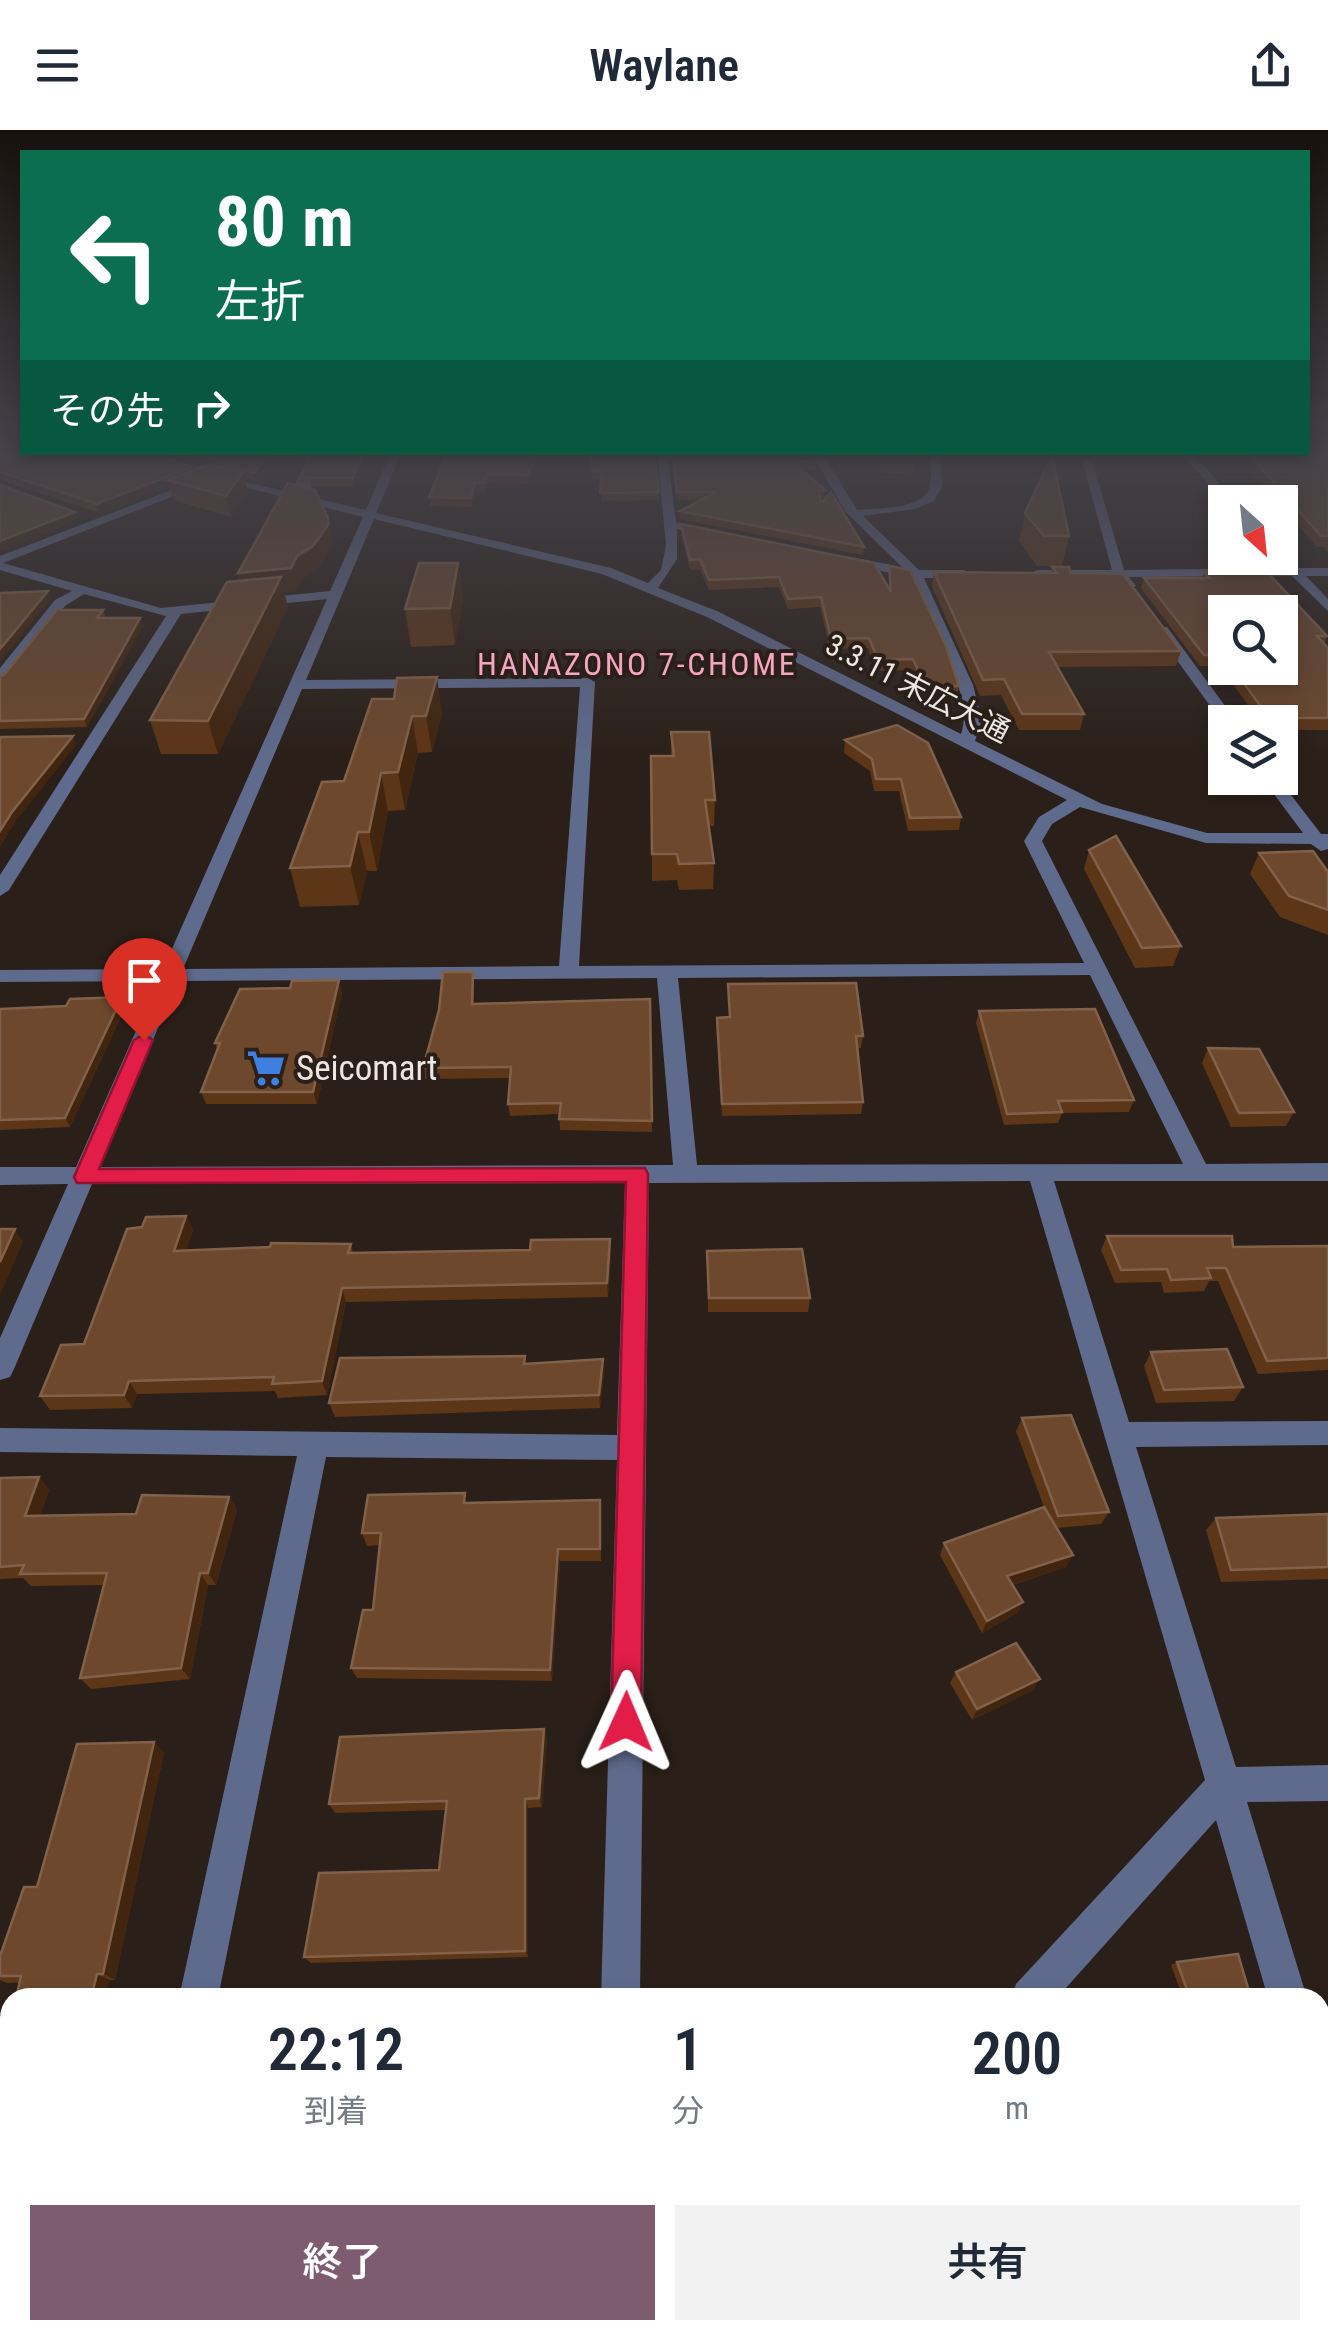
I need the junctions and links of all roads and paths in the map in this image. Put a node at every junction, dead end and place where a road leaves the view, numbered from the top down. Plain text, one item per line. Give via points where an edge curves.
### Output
1 (28, 551) edge
2 (354, 551) edge
3 (522, 551) edge
4 (671, 551) edge
5 (892, 551) edge
6 (1114, 551) edge
7 (840, 559) edge
8 (0, 563) edge
9 (1208, 572) edge
10 (1298, 572) edge
11 (1328, 572) edge
12 (1120, 573) junction
13 (916, 574) junction
14 (972, 574) edge
15 (1027, 574) edge
16 (1298, 575) edge
17 (652, 588) junction
18 (82, 590) junction
19 (336, 594) junction
20 (1142, 603) edge
21 (1328, 607) edge
22 (176, 611) junction
23 (1152, 618) edge
24 (0, 678) edge
25 (296, 686) junction
26 (1217, 705) edge
27 (97, 736) junction
28 (78, 737) edge
29 (966, 743) junction
30 (1284, 795) edge
31 (1078, 800) junction
32 (1322, 839) edge
33 (1328, 856) edge
34 (0, 890) edge
35 (1097, 970) junction
36 (569, 972) junction
37 (667, 972) junction
38 (172, 974) junction
39 (0, 976) edge
40 (1328, 1172) edge
41 (686, 1173) junction
42 (1039, 1173) junction
43 (1199, 1173) junction
44 (637, 1174) junction
45 (0, 1176) edge
46 (85, 1177) junction
47 (0, 1369) edge
48 (1328, 1433) edge
49 (1118, 1434) junction
50 (0, 1440) edge
51 (314, 1444) junction
52 (632, 1448) junction
53 (1328, 1784) edge
54 (1224, 1785) junction
55 (200, 1988) edge
56 (620, 1988) edge
57 (1039, 1988) edge
58 (1285, 1988) edge

1 - 8 street
2 - 19 street
3 - 17 street, 3.3.11 末広大通
4 - 17 street
5 - 13 street
6 - 12 street
7 - 13 street
8 - 18 street
9 - 12 street
10 - 11 street
12 - 15 street
12 - 20 street
13 - 14 street
13 - 29 street via 966,685 974,720
16 - 21 street
17 - 29 street, 3.3.11 末広大通
18 - 22 street
18 - 24 street via 60,603
19 - 22 street
19 - 25 street
22 - 27 street
23 - 26 street
25 - 36 street via 588,682
25 - 38 street
27 - 28 street
27 - 34 street
29 - 31 street, 3.3.11 末広大通
30 - 32 street
31 - 32 street, 3.3.11 末広大通 via 1206,838
31 - 35 street via 1045,821 1033,842
32 - 33 street
35 - 37 street
35 - 43 street
36 - 37 street
36 - 38 street
37 - 41 street
38 - 39 street
38 - 46 street
40 - 43 street
41 - 42 street
41 - 44 street
42 - 43 street
42 - 49 street
44 - 46 street
44 - 52 street
45 - 46 street
46 - 47 street
48 - 49 street
49 - 54 street
50 - 51 street
51 - 52 street
51 - 55 street
52 - 56 street
53 - 54 street
54 - 57 street
54 - 58 street

